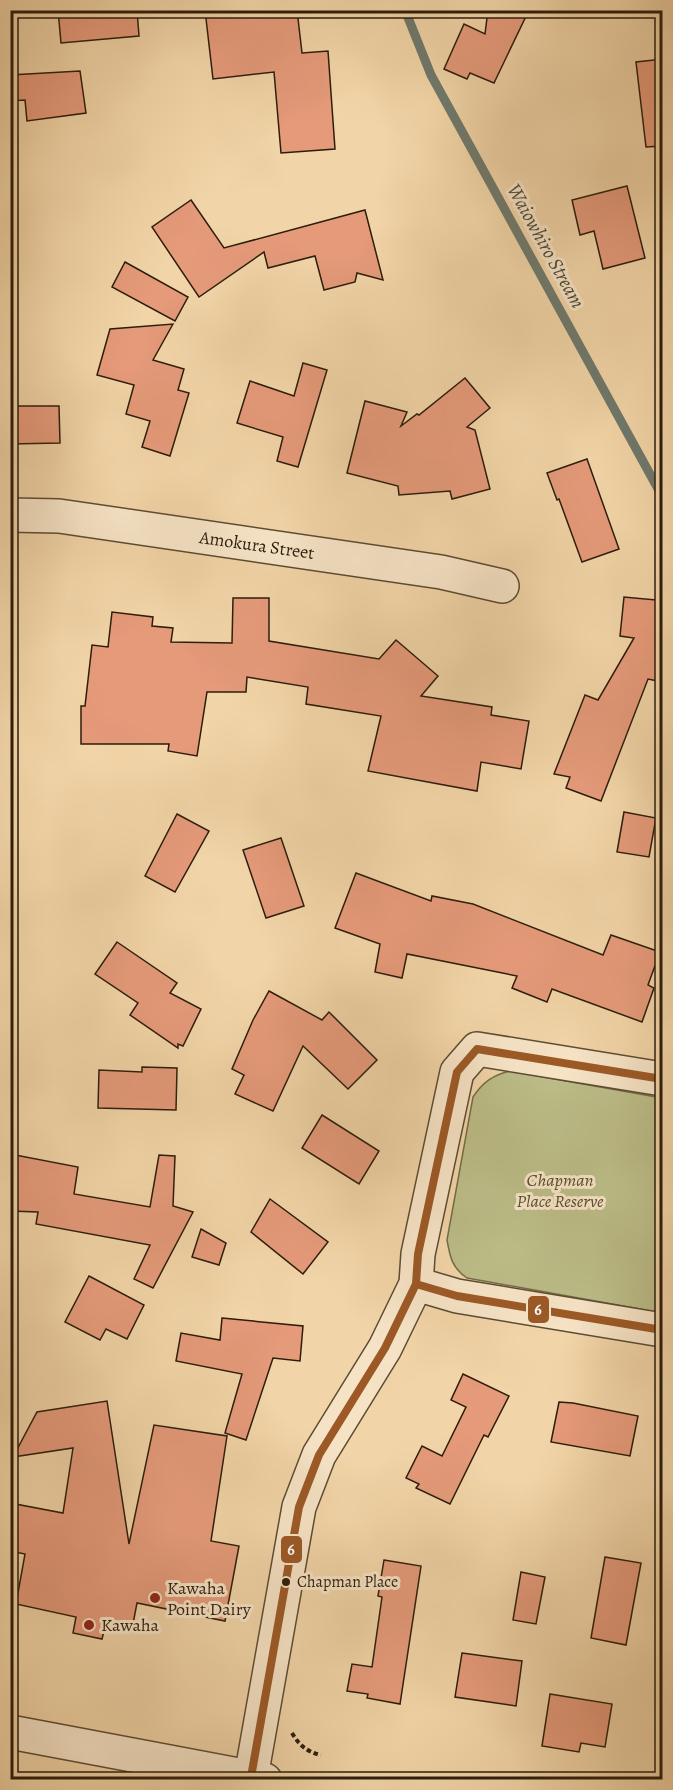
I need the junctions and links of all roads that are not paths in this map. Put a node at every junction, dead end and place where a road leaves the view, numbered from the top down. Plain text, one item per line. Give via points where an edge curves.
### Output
1 (10, 515) edge
2 (502, 586) dead end
3 (663, 1080) edge
4 (416, 1284) junction
5 (663, 1330) edge
6 (10, 1732) edge
7 (56, 1740) junction
8 (10, 1748) edge
9 (258, 1778) edge

1 - 2 street, Amokura Street via 59,516 407,566
3 - 4 street via 477,1049 457,1072 418,1254
4 - 5 street via 457,1296
4 - 9 street via 385,1347 319,1455 299,1507
6 - 7 street
7 - 8 street
7 - 9 street

